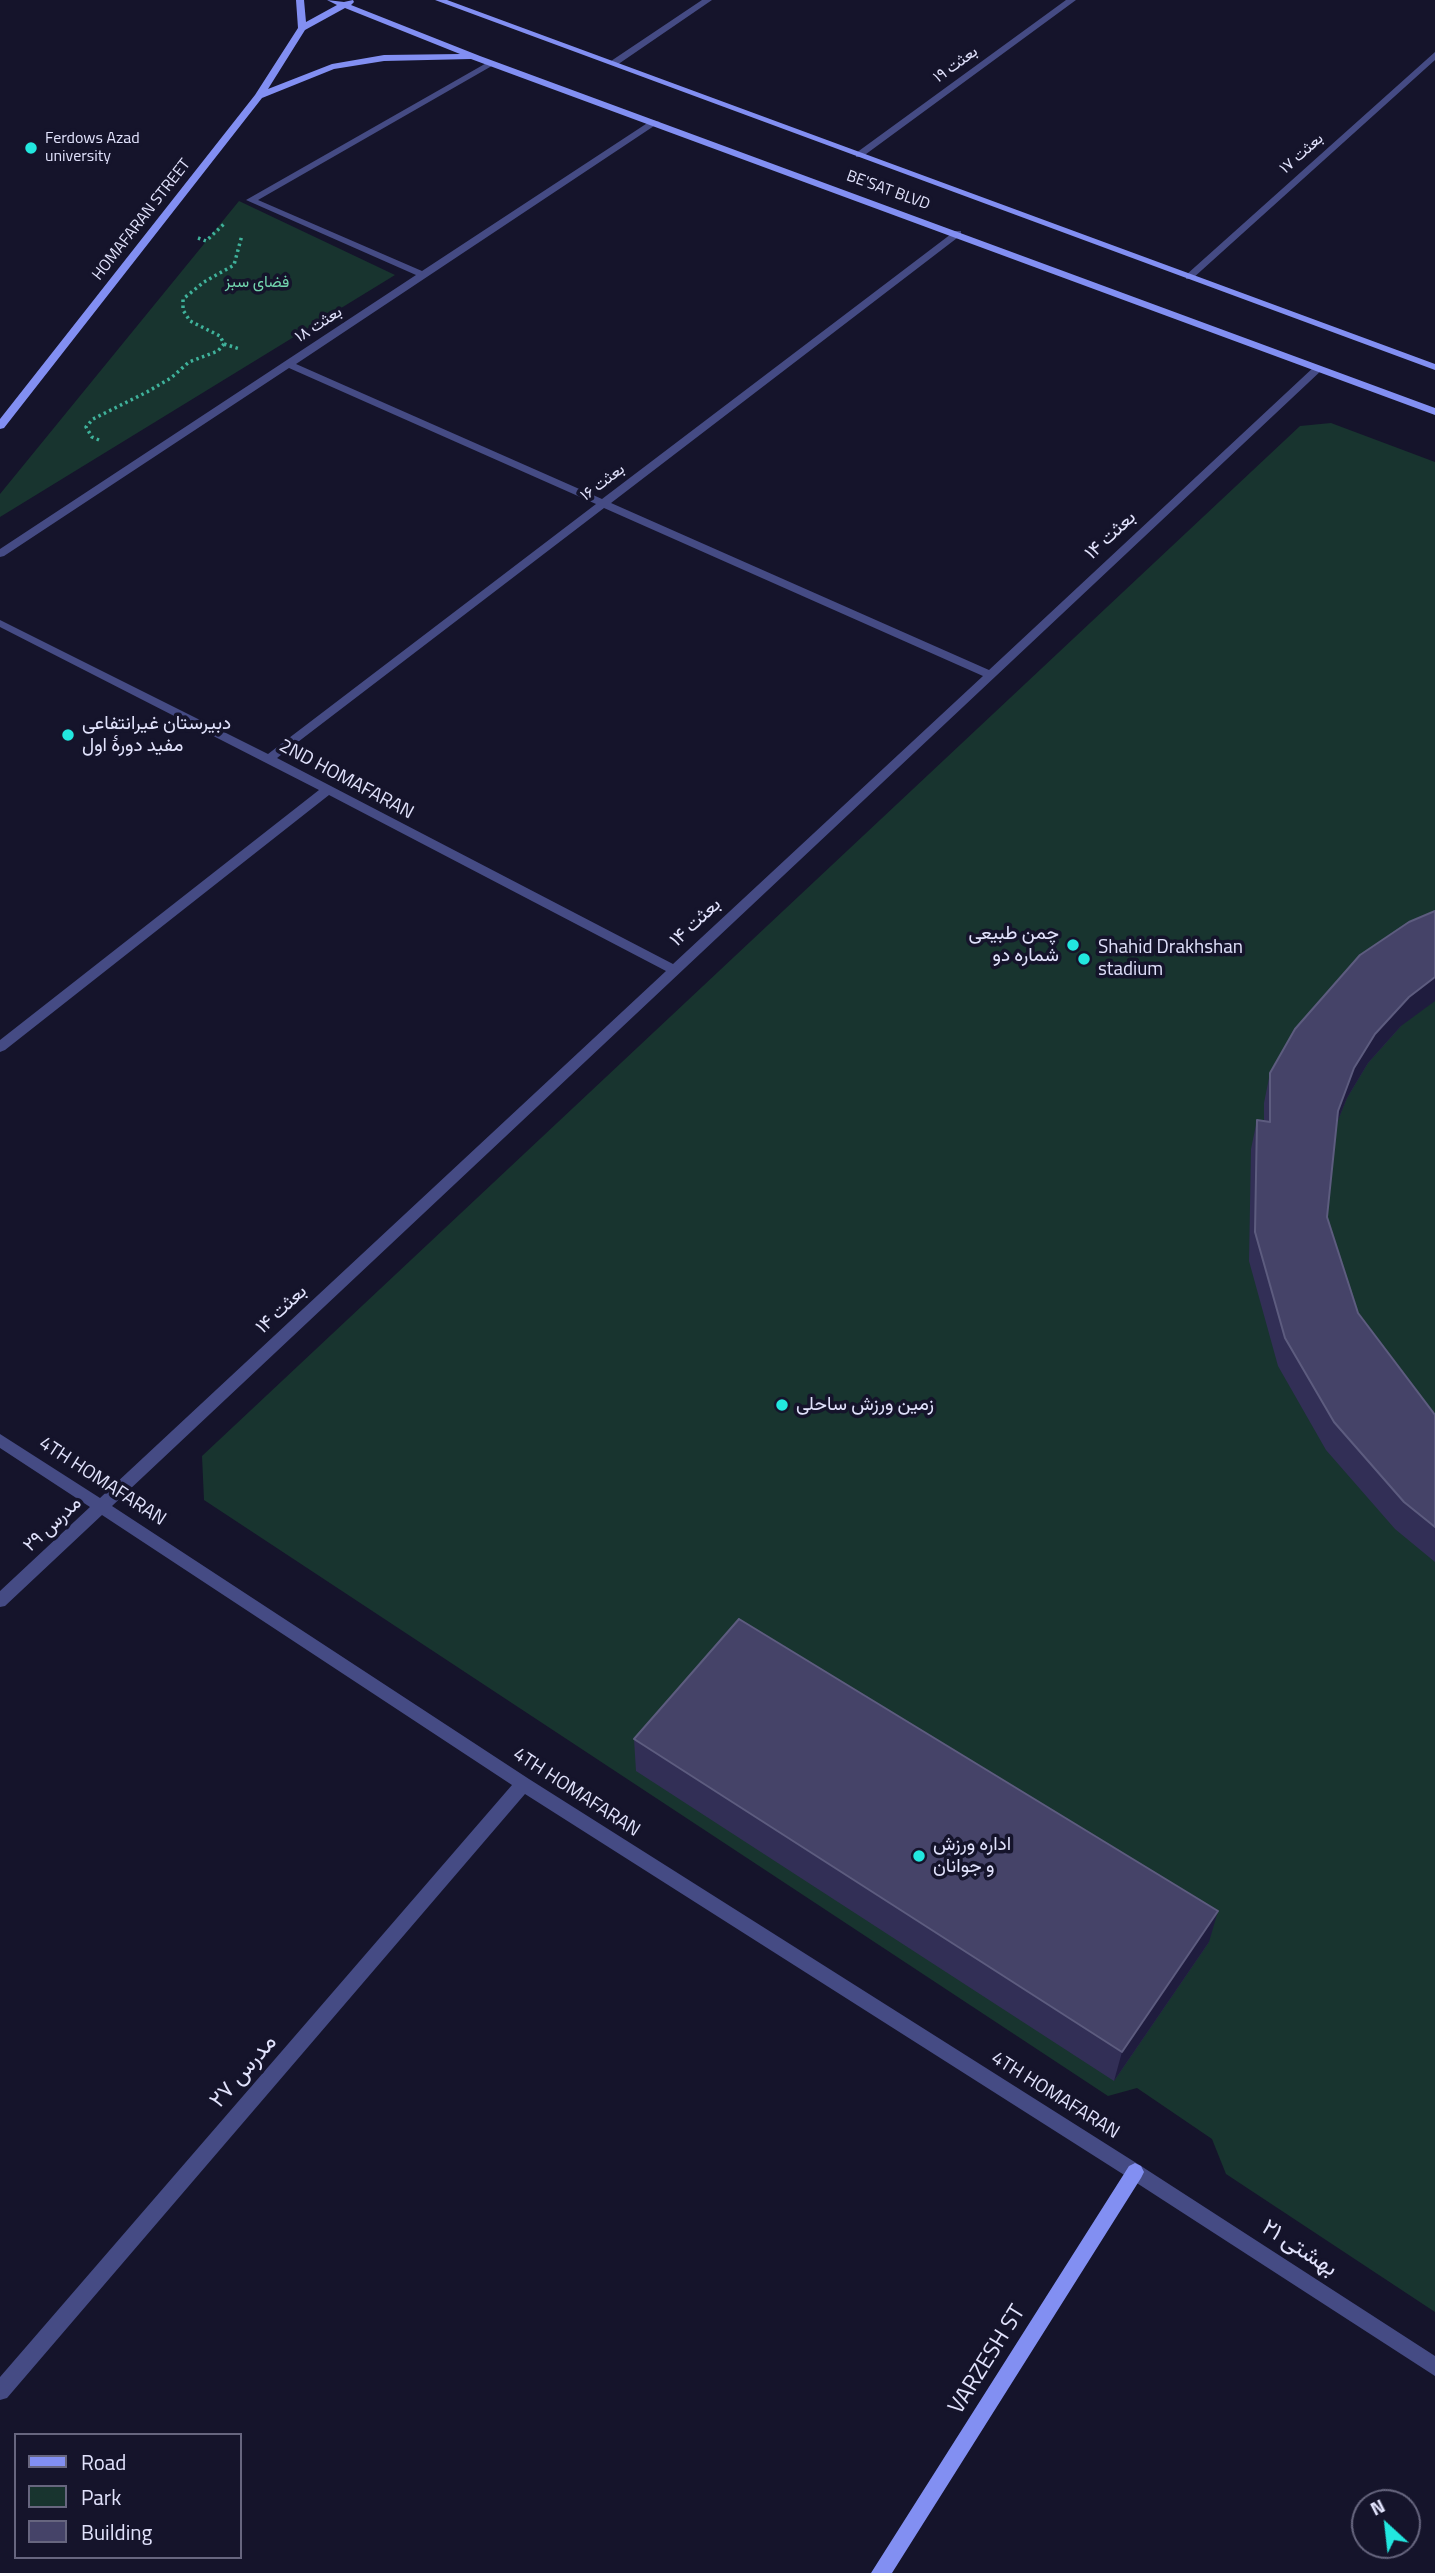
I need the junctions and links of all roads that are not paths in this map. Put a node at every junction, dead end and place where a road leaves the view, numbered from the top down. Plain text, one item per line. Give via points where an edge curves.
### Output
1 (300, 0) edge
2 (331, 0) edge
3 (439, 0) edge
4 (708, 0) edge
5 (1072, 0) edge
6 (349, 3) edge
7 (302, 28) junction
8 (1435, 55) edge
9 (477, 58) junction
10 (493, 63) junction
11 (614, 64) junction
12 (259, 96) junction
13 (656, 122) junction
14 (859, 155) junction
15 (958, 233) junction
16 (423, 275) junction
17 (1189, 277) junction
18 (288, 364) junction
19 (1435, 367) edge
20 (1319, 369) junction
21 (1435, 412) edge
22 (0, 426) edge
23 (603, 503) junction
24 (0, 554) edge
25 (0, 623) edge
26 (990, 676) junction
27 (268, 759) junction
28 (326, 791) junction
29 (674, 970) junction
30 (0, 1047) edge
31 (0, 1440) edge
32 (101, 1507) junction
33 (0, 1601) edge
34 (523, 1783) junction
35 (1135, 2172) junction
36 (1435, 2367) edge
37 (0, 2390) edge
38 (881, 2573) edge

1 - 7 main road
2 - 6 main road, BE'SAT BLVD
3 - 11 main road, BE'SAT BLVD
4 - 11 street
5 - 14 street, بعثت ۱۹
6 - 7 main road
6 - 9 main road, BE'SAT BLVD
7 - 12 main road, HOMAFARAN STREET
8 - 17 street, بعثت ۱۷
9 - 10 main road, BE'SAT BLVD
9 - 12 main road via 371,60 332,67
10 - 13 main road, BE'SAT BLVD
10 - 16 street via 251,200
11 - 14 main road, BE'SAT BLVD
12 - 22 main road, HOMAFARAN STREET
13 - 15 main road, BE'SAT BLVD
13 - 16 street, بعثت ۱۸
14 - 17 main road, BE'SAT BLVD
15 - 20 main road, BE'SAT BLVD
15 - 23 street, بعثت ۱۶
16 - 18 street, بعثت ۱۸
17 - 19 main road, BE'SAT BLVD
18 - 23 street
18 - 24 street, بعثت ۱۸
20 - 21 main road, BE'SAT BLVD
20 - 26 street, بعثت ۱۴
23 - 26 street
23 - 27 street, بعثت ۱۶
25 - 27 street, 2ND HOMAFARAN
26 - 29 street, بعثت ۱۴
27 - 28 street, 2ND HOMAFARAN
28 - 29 street, 2ND HOMAFARAN
28 - 30 street
29 - 32 street, بعثت ۱۴
31 - 32 street, 4TH HOMAFARAN
32 - 33 street, مدرس ۲۹
32 - 34 street, 4TH HOMAFARAN
34 - 35 street, 4TH HOMAFARAN
34 - 37 street, مدرس ۲۷
35 - 36 street, بهشتی ۲۱
35 - 38 main road, VARZESH ST

